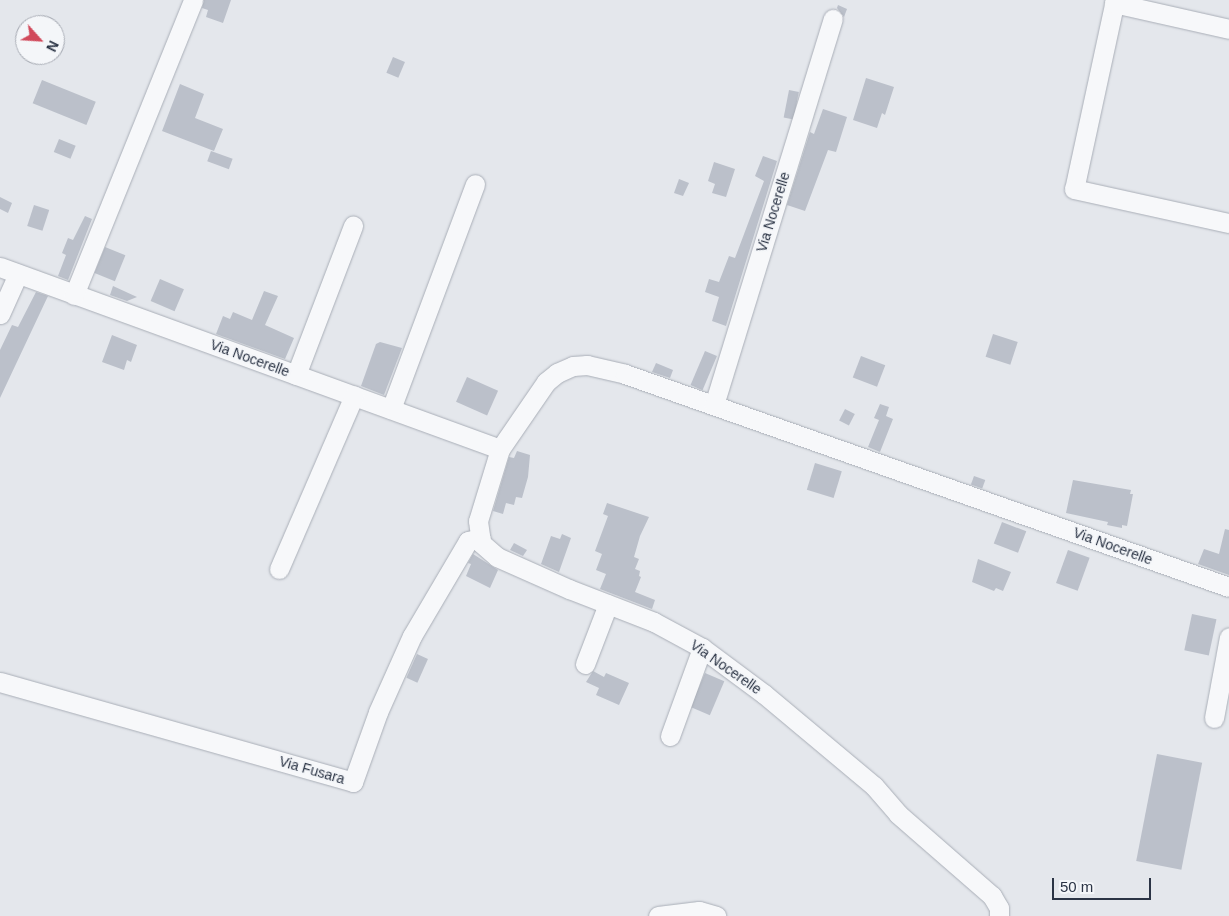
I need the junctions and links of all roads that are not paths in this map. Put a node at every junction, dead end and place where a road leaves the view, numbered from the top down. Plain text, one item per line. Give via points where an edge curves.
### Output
1 (193, 0) edge
2 (1114, 2) edge
3 (833, 19) dead end
4 (1229, 29) edge
5 (475, 184) dead end
6 (1229, 223) edge
7 (353, 226) dead end
8 (0, 267) edge
9 (18, 274) junction
10 (74, 295) junction
11 (0, 314) edge
12 (296, 375) junction
13 (354, 396) junction
14 (714, 405) junction
15 (391, 409) junction
16 (500, 449) junction
17 (481, 538) junction
18 (279, 569) dead end
19 (1229, 587) edge
20 (608, 604) junction
21 (1229, 637) edge
22 (702, 648) junction
23 (586, 664) dead end
24 (0, 682) edge
25 (1214, 718) dead end
26 (670, 736) dead end
27 (658, 916) edge
28 (716, 916) edge
29 (999, 916) edge

1 - 10 street
2 - 4 street
2 - 6 street via 1074,189
3 - 14 street, Via Nocerelle
5 - 15 street
7 - 12 street
8 - 9 street, Via Nocerelle
9 - 10 street, Via Nocerelle
9 - 11 street
10 - 12 street, Via Nocerelle
12 - 13 street, Via Nocerelle
13 - 15 street, Via Nocerelle
13 - 18 street
14 - 16 street, Via Nocerelle via 625,374 587,365 572,366 557,372 546,382
14 - 19 street, Via Nocerelle
15 - 16 street, Via Nocerelle
16 - 17 street, Via Nocerelle via 478,521
17 - 20 street, Via Nocerelle via 481,542 497,557
17 - 24 street, Via Fusara via 468,541 412,636 378,712 353,782
20 - 22 street, Via Nocerelle via 654,622
20 - 23 street
21 - 25 street
22 - 26 street
22 - 29 street, Via Nocerelle via 764,694 874,786 898,814 992,896 999,908
27 - 28 street via 699,911

